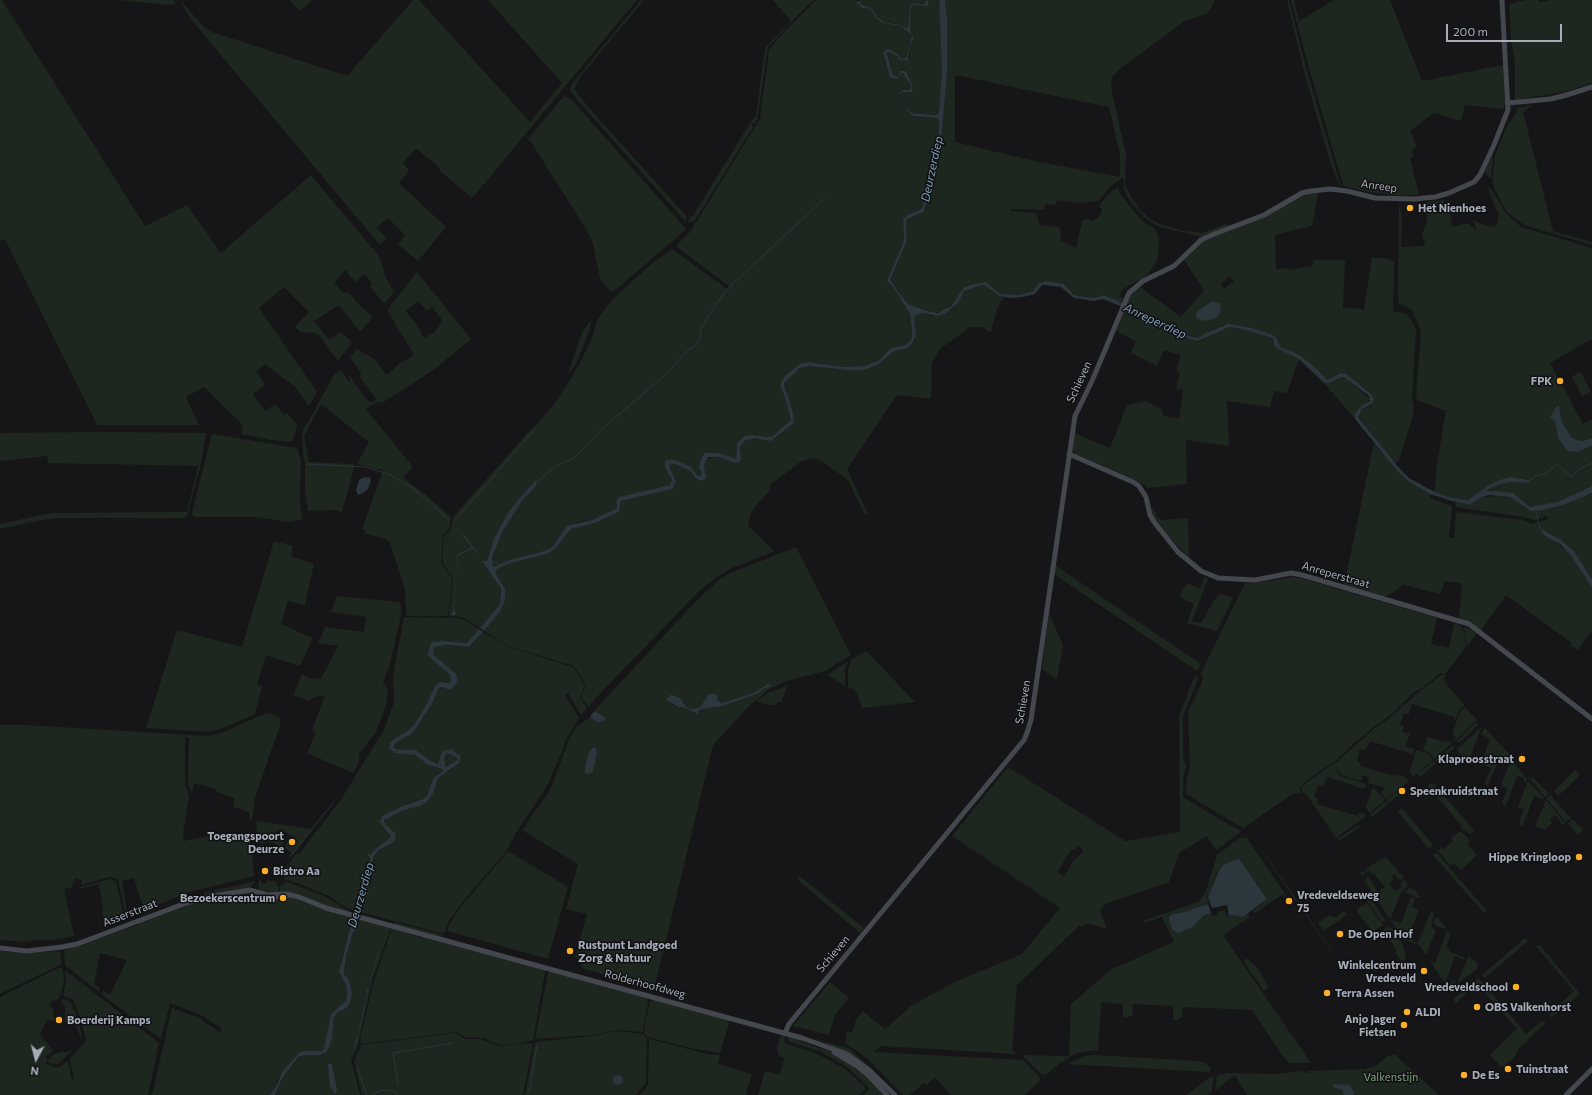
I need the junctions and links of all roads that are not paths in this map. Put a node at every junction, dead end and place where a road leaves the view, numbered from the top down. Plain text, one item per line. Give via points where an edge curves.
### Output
1 (1502, 0) edge
2 (1592, 87) edge
3 (1508, 103) junction
4 (1124, 302) joint
5 (1069, 454) junction
6 (1592, 719) edge
7 (350, 914) joint
8 (0, 948) edge
9 (785, 1033) junction
10 (822, 1044) junction
11 (1592, 1069) edge
12 (887, 1095) edge
13 (895, 1095) edge
14 (1566, 1095) edge

1 - 3 street, Anreep
2 - 3 street via 1551,99
3 - 4 street, Anreep via 1505,119 1480,175 1469,185 1435,197 1414,199 1374,198 1330,189 1302,193 1264,215 1201,240 1174,266 1137,286
4 - 5 street, Schieven via 1092,381 1077,410
5 - 6 street, Anreperstraat via 1139,486 1146,497 1154,522 1178,552 1201,571 1218,578 1256,580 1291,573 1302,574 1469,624
5 - 9 street, Schieven via 1031,720 1027,733 789,1024
7 - 8 street, Asserstraat via 293,896 267,895 250,890 186,903 77,944 27,950
7 - 9 street, Rolderhoofdweg
9 - 10 street, Rolderhoofdweg
10 - 12 street, Rolderhoofdweg via 857,1066
10 - 13 street, Rolderhoofdweg via 847,1054 870,1070
11 - 14 street

